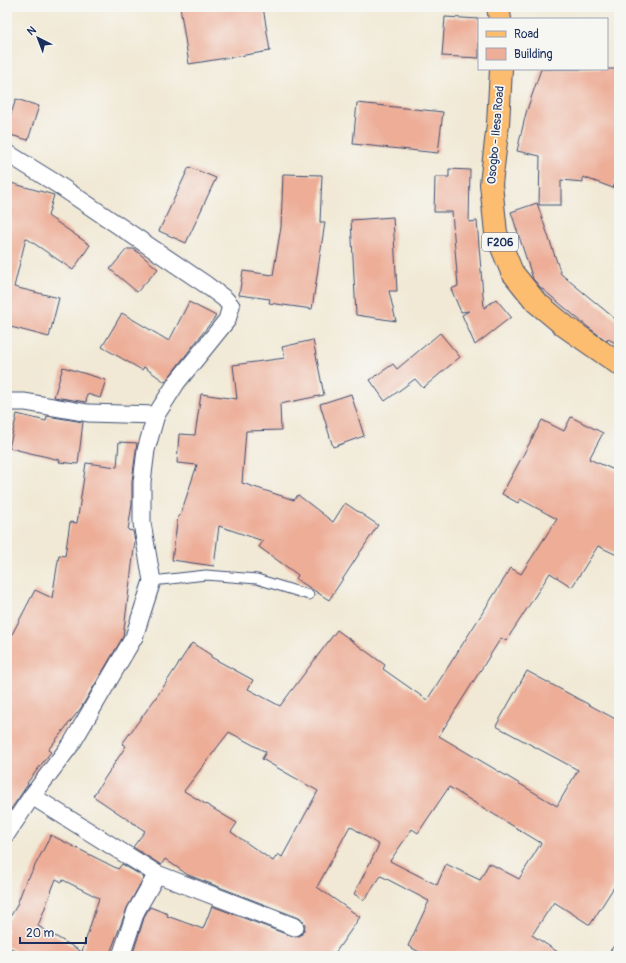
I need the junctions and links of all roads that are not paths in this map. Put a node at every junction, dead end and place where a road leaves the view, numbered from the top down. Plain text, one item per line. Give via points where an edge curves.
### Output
1 (498, 7) edge
2 (500, 18) edge
3 (501, 70) edge
4 (7, 153) edge
5 (619, 364) edge
6 (7, 402) edge
7 (156, 415) junction
8 (152, 582) junction
9 (309, 594) dead end
10 (32, 796) junction
11 (7, 833) edge
12 (157, 874) junction
13 (295, 927) dead end
14 (121, 956) edge

1 - 2 main road
3 - 5 main road, Osogbo - Ilesa Road / F206 via 491,184 496,233 512,272 536,302 566,327
4 - 7 street via 199,279 231,306 227,320 177,382
6 - 7 street via 25,402 88,413
7 - 8 street via 146,450 142,482 142,523
8 - 9 lane via 206,575 257,579
8 - 10 street via 134,637 72,743
10 - 11 street
10 - 12 street
12 - 13 street
12 - 14 street via 136,911

